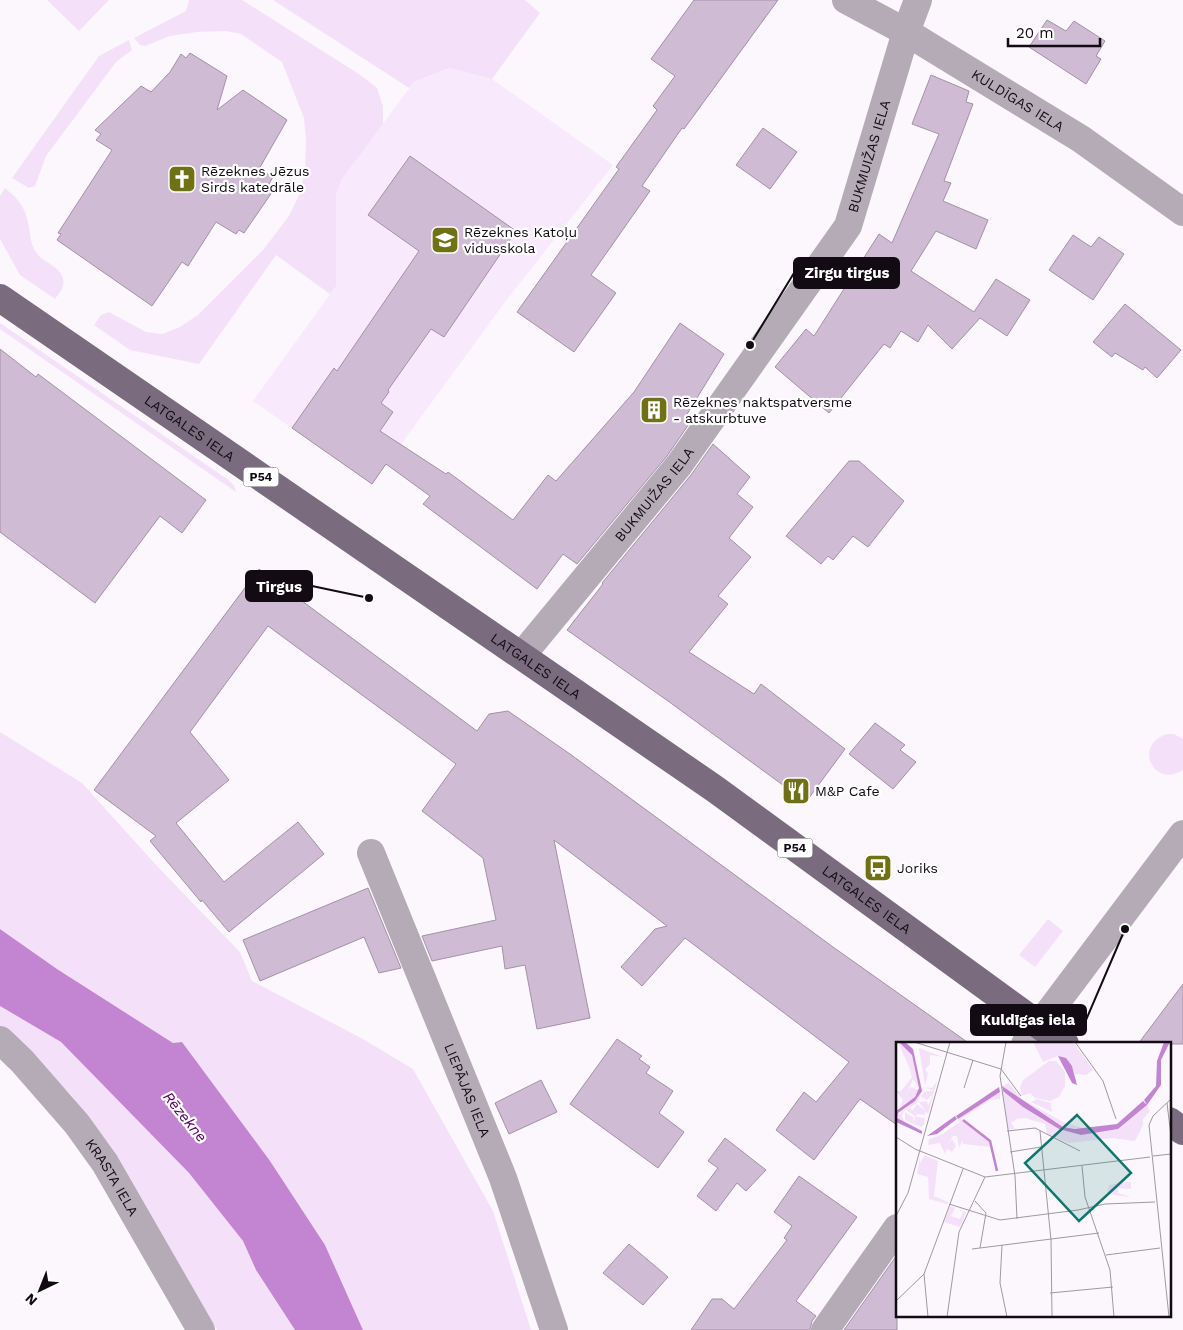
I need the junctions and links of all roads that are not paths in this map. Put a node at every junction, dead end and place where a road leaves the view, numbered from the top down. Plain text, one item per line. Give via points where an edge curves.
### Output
1 (846, 0) edge
2 (918, 0) edge
3 (906, 32) junction
4 (1183, 212) edge
5 (0, 298) edge
6 (522, 656) junction
7 (1183, 834) edge
8 (371, 853) dead end
9 (1032, 1034) edge
10 (0, 1040) edge
11 (1058, 1042) edge
12 (1170, 1122) edge
13 (1183, 1131) edge
14 (896, 1229) edge
15 (201, 1330) edge
16 (554, 1330) edge
17 (825, 1330) edge

1 - 3 street, KULDĪGAS IELA
2 - 3 street, BUKMUIŽAS IELA
3 - 4 street, KULDĪGAS IELA via 1081,138
3 - 6 street, BUKMUIŽAS IELA via 848,226 679,465
5 - 6 main road, LATGALES IELA / P54
6 - 9 main road, LATGALES IELA / P54 via 715,790
7 - 9 street
8 - 16 street, LIEPĀJAS IELA via 503,1178
9 - 11 main road, LATGALES IELA / P54
10 - 15 street, KRASTA IELA via 22,1060 77,1124 105,1163
12 - 13 main road
14 - 17 street

